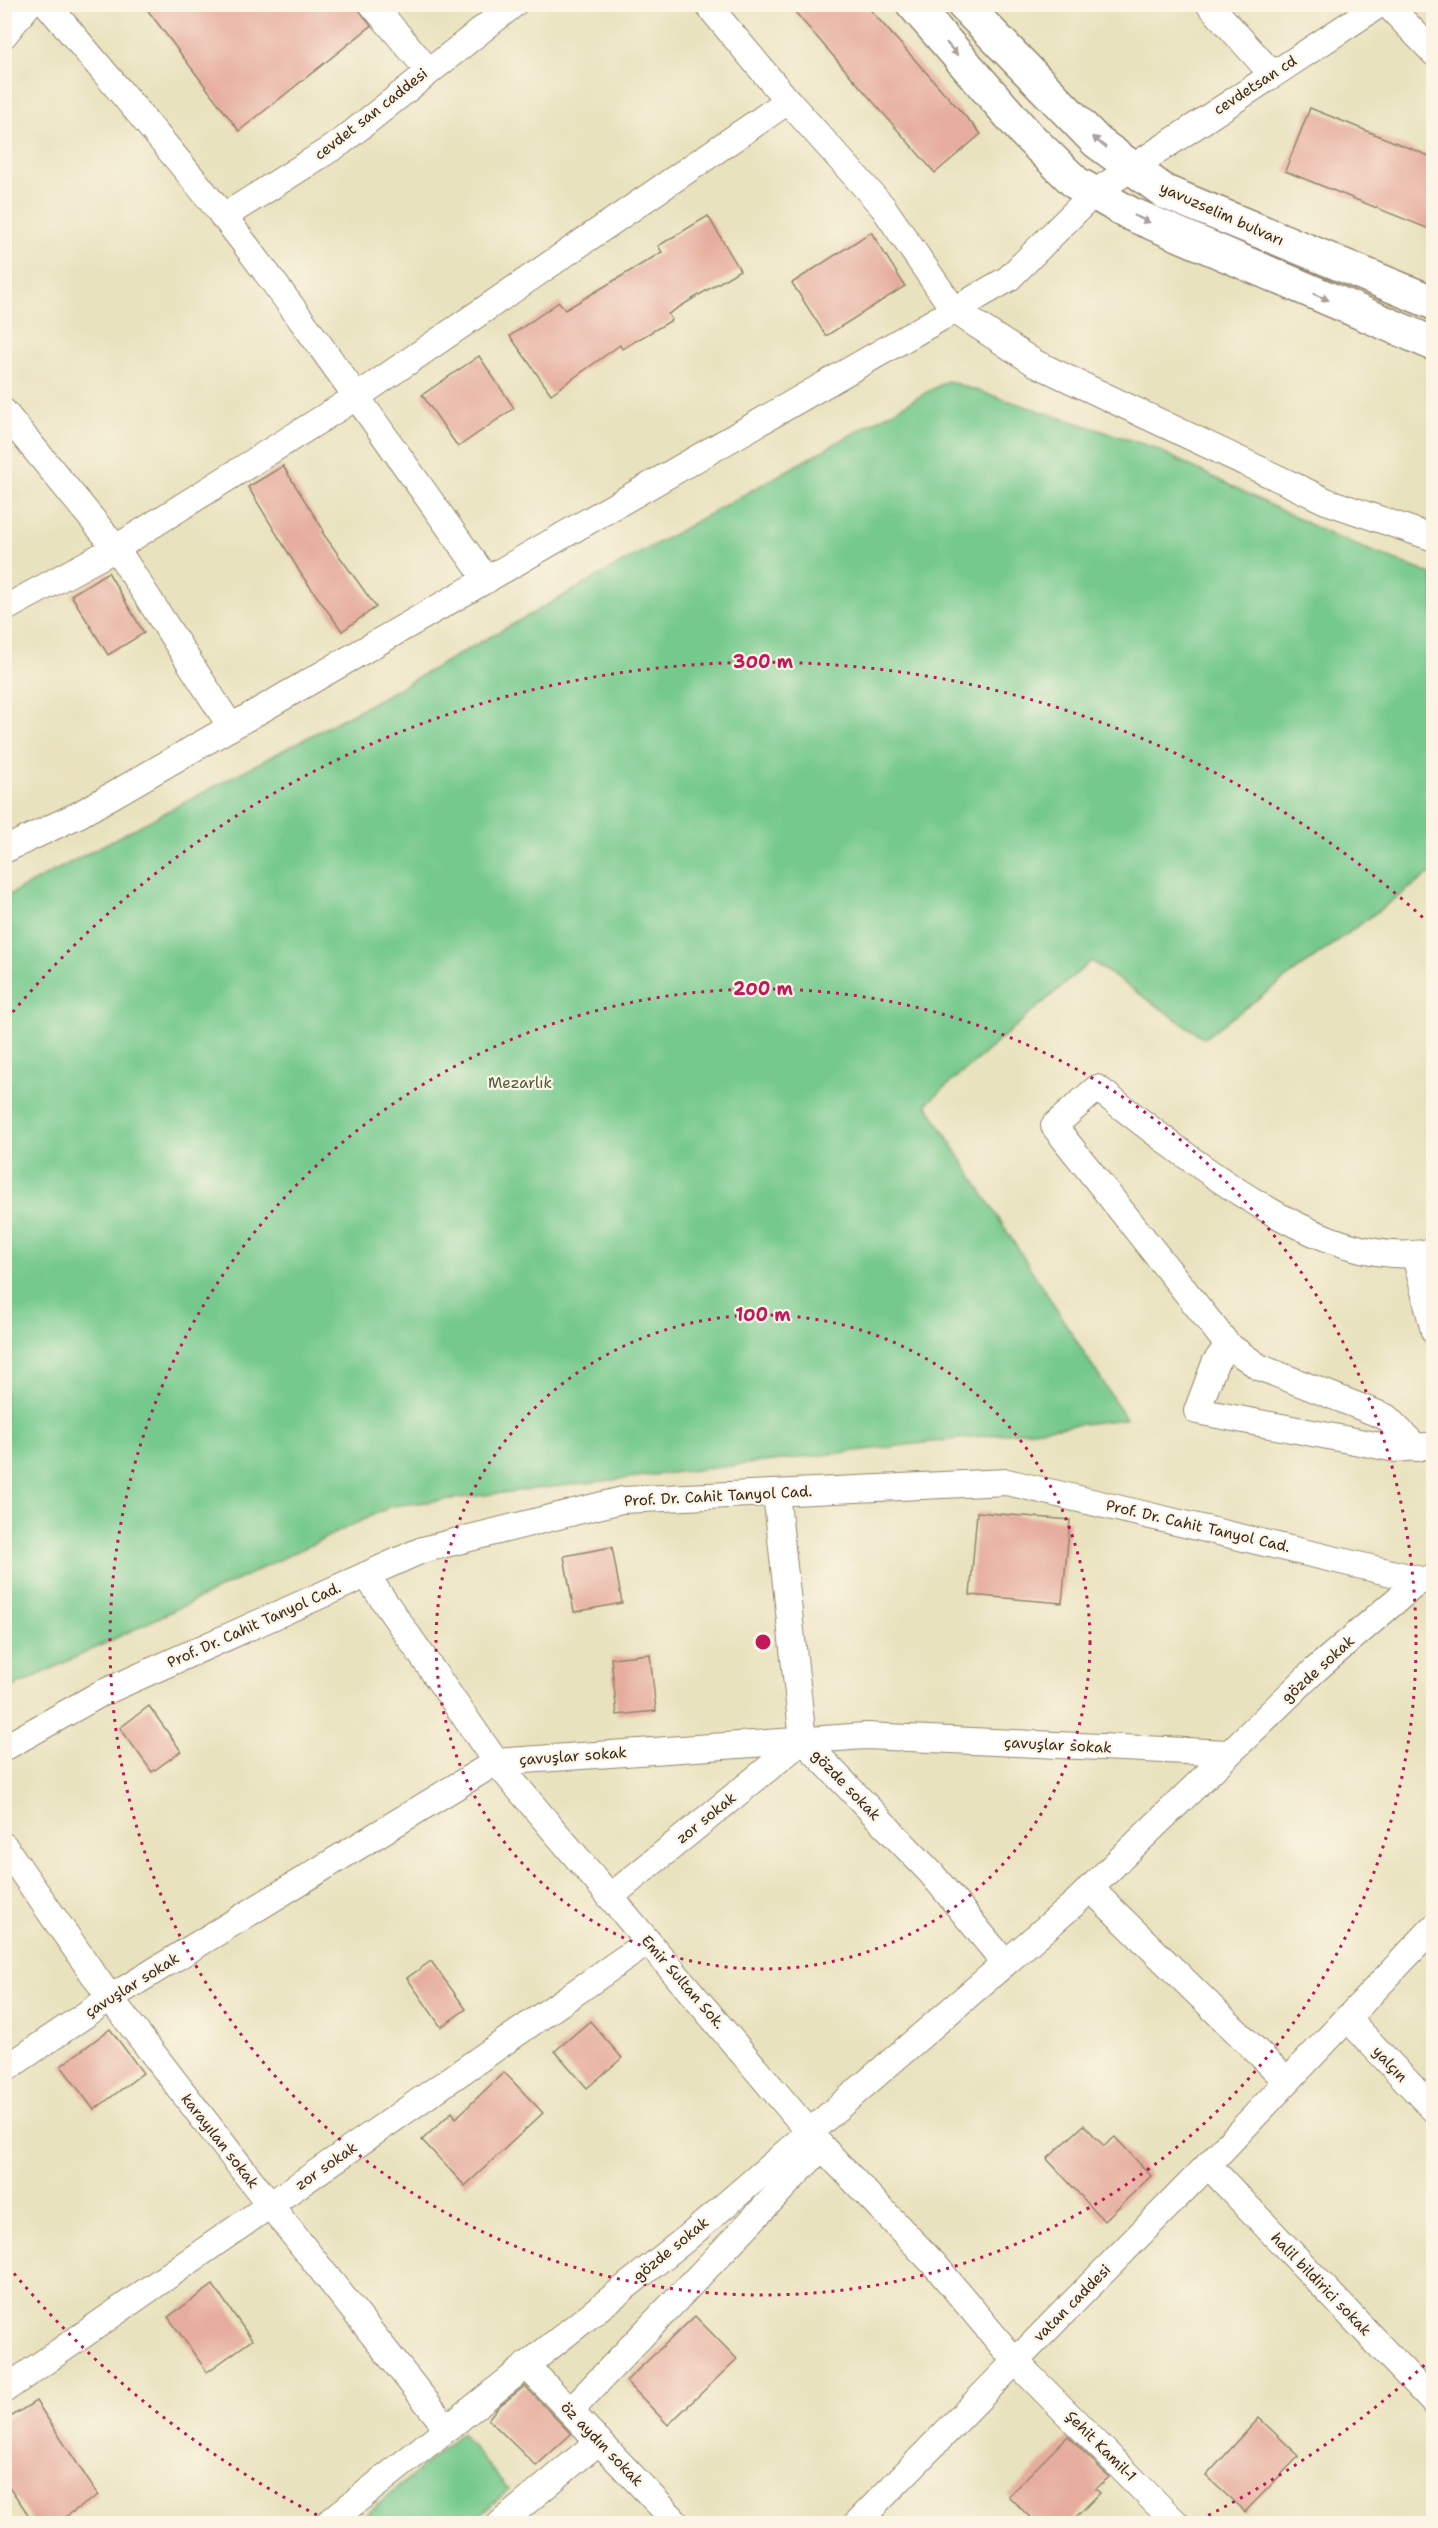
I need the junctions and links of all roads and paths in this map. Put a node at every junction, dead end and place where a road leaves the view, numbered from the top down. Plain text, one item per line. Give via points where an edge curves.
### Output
1 (29, 4) edge
2 (47, 4) edge
3 (372, 4) edge
4 (514, 4) edge
5 (707, 4) edge
6 (913, 4) edge
7 (963, 4) edge
8 (1209, 4) edge
9 (1380, 4) edge
10 (1387, 4) edge
11 (4, 35) edge
12 (1434, 53) edge
13 (428, 70) junction
14 (1272, 74) junction
15 (788, 101) junction
16 (1131, 167) junction
17 (1094, 193) junction
18 (224, 216) junction
19 (1434, 303) edge
20 (954, 310) junction
21 (1434, 344) edge
22 (358, 396) junction
23 (4, 412) edge
24 (1434, 538) edge
25 (116, 549) junction
26 (488, 580) junction
27 (4, 609) edge
28 (231, 727) junction
29 (4, 850) edge
30 (1424, 1253) edge
31 (1434, 1331) edge
32 (1228, 1345) junction
33 (1425, 1447) edge
34 (776, 1493) junction
35 (366, 1575) junction
36 (1427, 1582) edge
37 (803, 1740) junction
38 (4, 1748) edge
39 (1229, 1753) junction
40 (496, 1762) junction
41 (4, 1846) edge
42 (1090, 1888) junction
43 (610, 1897) junction
44 (1434, 1927) edge
45 (648, 1942) junction
46 (1005, 1963) junction
47 (110, 1998) junction
48 (1347, 2018) junction
49 (16, 2052) edge
50 (4, 2070) edge
51 (1287, 2081) junction
52 (1434, 2110) edge
53 (816, 2139) junction
54 (1208, 2165) junction
55 (270, 2205) junction
56 (1019, 2364) junction
57 (526, 2365) junction
58 (4, 2390) edge
59 (1434, 2403) edge
60 (570, 2411) junction
61 (447, 2428) junction
62 (599, 2441) junction
63 (327, 2523) edge
64 (500, 2523) edge
65 (678, 2523) edge
66 (856, 2523) edge
67 (1178, 2523) edge

1 - 11 street
2 - 18 street
3 - 13 street
4 - 13 street, cevdet san caddesi
5 - 15 street
6 -> 17 main road via 1026,134 1076,183
16 -> 7 main road, yavuzselim bulvarı via 1097,142
8 - 14 street
9 - 14 street, cevdetsan cd
10 - 12 street
13 - 18 street, cevdet san caddesi via 340,143
14 - 16 street, cevdetsan cd
15 - 20 street via 883,207
15 - 22 street
16 - 17 street, cevdetsan cd
16 - 19 main road, yavuzselim bulvarı via 1165,192
17 - 20 street, cevdetsan cd via 1008,279
17 -> 21 main road via 1131,214
18 - 22 street
20 - 24 street via 1035,363 1326,501
20 - 26 street, cevdetsan cd
22 - 25 street
22 - 26 street via 415,482
23 - 25 street
25 - 27 street
25 - 28 street
26 - 28 street, cevdetsan cd
28 - 29 street, cevdetsan cd via 80,814
30 - 31 street
30 - 32 street via 1348,1245 1302,1228 1231,1188 1097,1088 1054,1126
32 - 33 street via 1259,1367 1386,1417
32 - 33 street via 1215,1363 1197,1411 1396,1449
34 - 35 street, Prof. Dr. Cahit Tanyol Cad. via 622,1500 422,1551
34 - 36 street, Prof. Dr. Cahit Tanyol Cad. via 1007,1482
34 - 37 street, gözde sokak
35 - 38 street, Prof. Dr. Cahit Tanyol Cad. via 100,1694
35 - 40 street, Emir Sultan Sok.
36 - 39 street, gözde sokak via 1315,1670
37 - 39 street, çavuşlar sokak via 866,1736
37 - 40 street, çavuşlar sokak
37 - 43 street, zor sokak
37 - 46 street, gözde sokak via 931,1873
39 - 42 street, gözde sokak
40 - 43 street, Emir Sultan Sok.
40 - 47 street, çavuşlar sokak
41 - 47 street, karayılan sokak
42 - 46 street, gözde sokak
42 - 51 street
43 - 45 street, Emir Sultan Sok.
44 - 48 street, vatan caddesi
45 - 53 street, Emir Sultan Sok.
45 - 55 street, zor sokak
46 - 53 street, gözde sokak
47 - 49 street, çavuşlar sokak
47 - 55 street, karayılan sokak
48 - 51 street, vatan caddesi
48 - 52 street, yalçın
49 - 50 street, çavuşlar sokak
51 - 54 street, vatan caddesi
53 - 56 street, Emir Sultan Sok. via 935,2265
53 - 57 street, gözde sokak
53 - 60 street, gözde sokak
54 - 56 street, vatan caddesi
54 - 59 street, halil bildirici sokak
55 - 58 street, zor sokak
55 - 61 street, karayılan sokak
56 - 66 street, vatan caddesi
56 - 67 street, Şehit Kamil-1
57 - 60 street, öz aydın sokak
57 - 61 street, gözde sokak
60 - 62 street, öz aydın sokak
61 - 63 street, gözde sokak
62 - 64 street
62 - 65 street, öz aydın sokak

